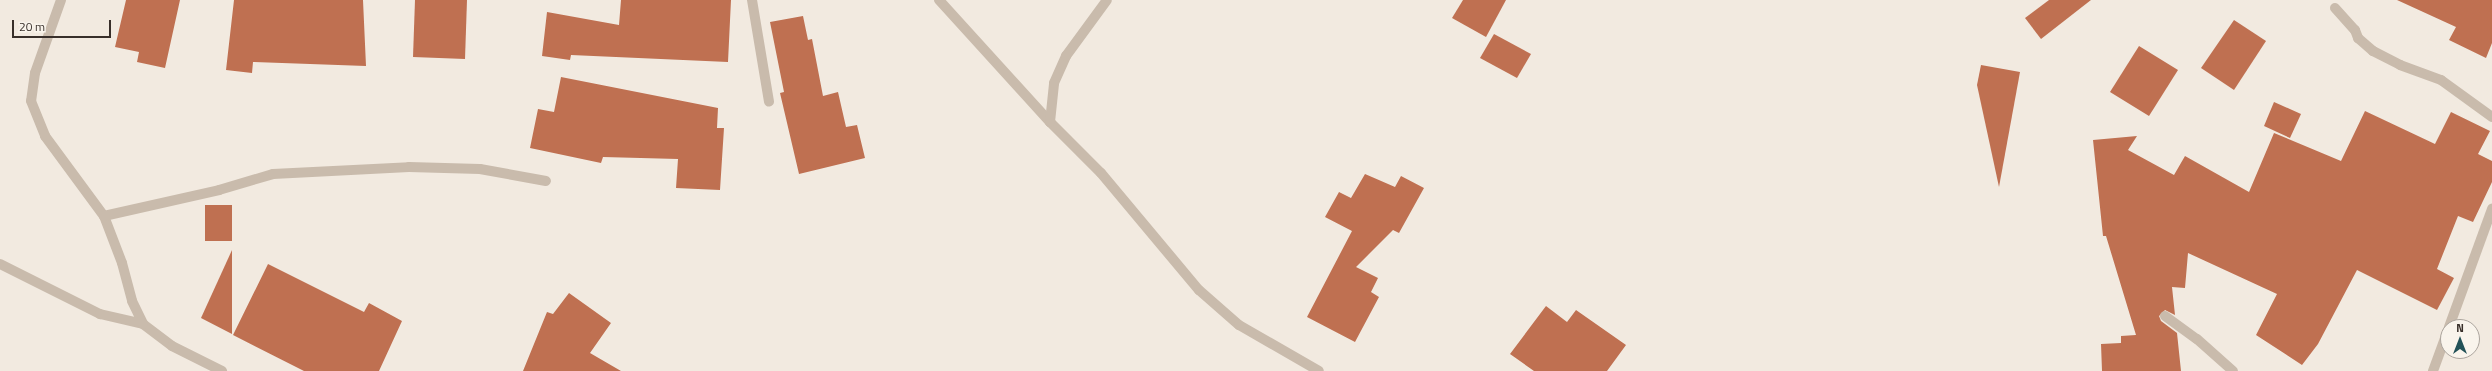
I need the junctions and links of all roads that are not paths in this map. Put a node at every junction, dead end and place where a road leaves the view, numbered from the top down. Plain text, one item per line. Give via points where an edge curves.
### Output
1 (61, 0) edge
2 (752, 0) edge
3 (940, 0) edge
4 (1107, 0) edge
5 (2336, 8) dead end
6 (769, 102) dead end
7 (2492, 117) edge
8 (1050, 122) junction
9 (546, 181) dead end
10 (2492, 209) edge
11 (104, 216) junction
12 (0, 264) edge
13 (2165, 316) dead end
14 (2451, 319) edge
15 (142, 324) junction
16 (2440, 351) edge
17 (222, 371) edge
18 (1319, 371) edge
19 (2233, 371) edge
20 (2433, 371) edge

1 - 11 street via 35,73 31,101 45,136
2 - 6 street
3 - 8 street
4 - 8 street via 1066,56 1054,83
5 - 7 street via 2355,30 2358,38 2373,51 2400,65 2441,80
8 - 18 street via 1101,173 1200,290 1239,325
9 - 11 street via 480,169 424,168 273,174 178,200
10 - 14 street
11 - 15 street
12 - 15 street via 100,314
13 - 19 street via 2197,339
15 - 17 street via 172,346
16 - 20 street

